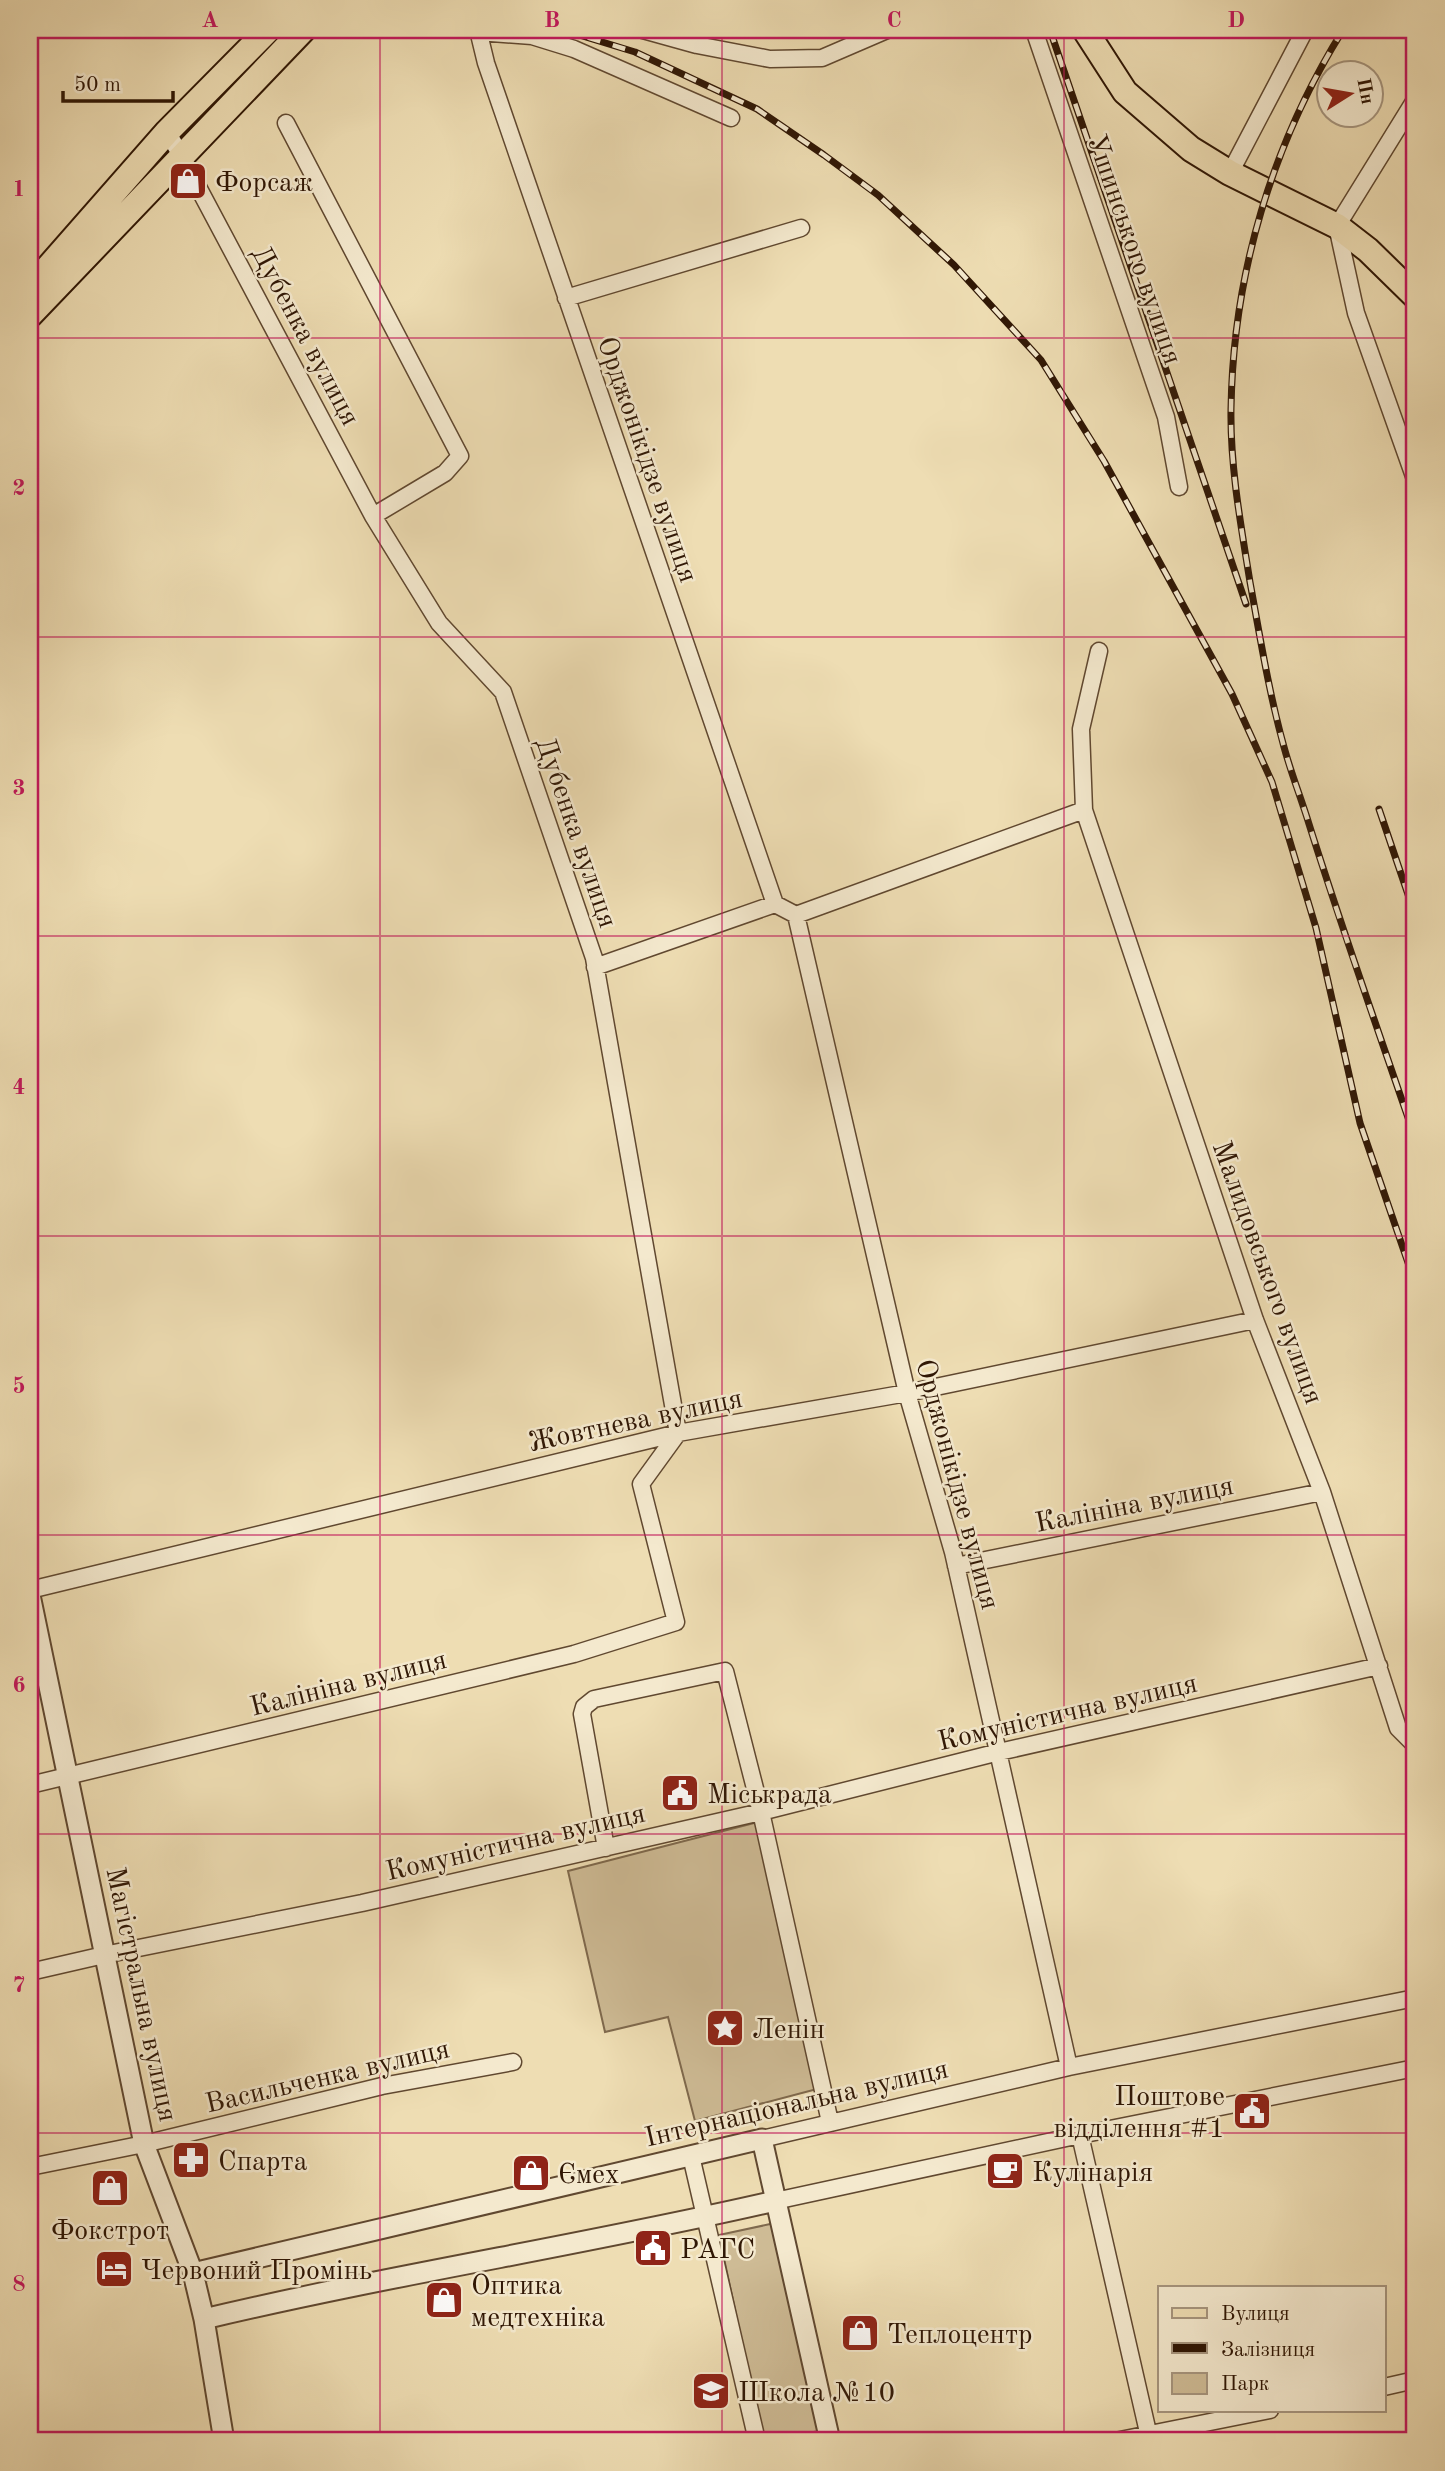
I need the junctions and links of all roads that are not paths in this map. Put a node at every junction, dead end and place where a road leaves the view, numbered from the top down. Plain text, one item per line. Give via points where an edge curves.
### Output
1 (268, 30) edge
2 (303, 30) edge
3 (643, 30) edge
4 (887, 30) edge
5 (1034, 30) edge
6 (1085, 30) edge
7 (1304, 30) edge
8 (478, 31) edge
9 (1415, 100) edge
10 (731, 118) dead end
11 (286, 123) dead end
12 (167, 132) junction
13 (181, 155) junction
14 (1230, 173) junction
15 (1337, 226) junction
16 (801, 228) dead end
17 (30, 288) edge
18 (1415, 296) edge
19 (566, 298) junction
20 (30, 315) edge
21 (1415, 479) edge
22 (1179, 487) dead end
23 (373, 516) junction
24 (1099, 651) dead end
25 (1084, 810) junction
26 (775, 904) junction
27 (796, 915) junction
28 (595, 967) junction
29 (1255, 1320) junction
30 (907, 1393) junction
31 (678, 1433) junction
32 (1322, 1492) junction
33 (956, 1566) junction
34 (30, 1593) edge
35 (1378, 1666) junction
36 (1415, 1745) edge
37 (999, 1752) junction
38 (68, 1777) junction
39 (30, 1785) edge
40 (761, 1812) junction
41 (607, 1848) junction
42 (104, 1955) junction
43 (30, 1972) edge
44 (1415, 1998) edge
45 (513, 2062) dead end
46 (1069, 2067) junction
47 (1415, 2068) edge
48 (830, 2122) junction
49 (1080, 2135) junction
50 (762, 2140) junction
51 (144, 2144) junction
52 (691, 2156) junction
53 (30, 2167) edge
54 (775, 2201) junction
55 (705, 2217) junction
56 (193, 2273) junction
57 (204, 2319) junction
58 (1415, 2380) edge
59 (1386, 2387) edge
60 (1261, 2412) edge
61 (755, 2432) dead end
62 (1149, 2438) edge
63 (225, 2441) edge
64 (830, 2441) edge
65 (1115, 2441) edge

1 - 12 main road
2 - 13 main road
3 - 4 street via 697,46 770,59 822,58
5 - 22 street, Ушинського вулиця via 1166,417
6 - 14 main road via 1125,92 1191,149
7 - 14 street
8 - 10 street via 533,36 574,49
8 - 19 street, Орджонікідзе вулиця
9 - 15 street
11 - 23 street via 460,456 445,473
12 - 13 street, Дубенка вулиця
12 - 17 main road
13 - 20 main road
13 - 23 street, Дубенка вулиця
14 - 15 main road
15 - 18 main road
15 - 21 street via 1356,313
16 - 19 street
19 - 26 street, Орджонікідзе вулиця
23 - 28 street, Дубенка вулиця via 439,623 503,692
24 - 25 street, Малидовського вулиця via 1081,729
25 - 27 street
25 - 29 street, Малидовського вулиця
26 - 27 street
26 - 28 street
27 - 30 street, Орджонікідзе вулиця
28 - 31 street, Дубенка вулиця
29 - 30 street, Жовтнева вулиця
29 - 32 street, Малидовського вулиця
30 - 31 street, Жовтнева вулиця
30 - 33 street, Орджонікідзе вулиця
31 - 34 street, Жовтнева вулиця
31 - 38 street, Калініна вулиця via 641,1484 676,1622 575,1654
32 - 33 street, Калініна вулиця
32 - 35 street, Малидовського вулиця
33 - 37 street, Орджонікідзе вулиця
34 - 38 street, Магістральна вулиця
35 - 36 street, Малидовського вулиця via 1398,1728
35 - 37 street, Комуністична вулиця
37 - 40 street, Комуністична вулиця
37 - 46 street, Орджонікідзе вулиця
38 - 39 street, Калініна вулиця
38 - 42 street, Магістральна вулиця
40 - 41 street, Комуністична вулиця
40 - 41 street via 726,1671 594,1699 582,1714
40 - 48 street
41 - 42 street, Комуністична вулиця
42 - 43 street, Комуністична вулиця
42 - 51 street, Магістральна вулиця
44 - 46 street, Інтернаціональна вулиця
45 - 51 street, Васильченка вулиця via 382,2086
46 - 48 street, Інтернаціональна вулиця
47 - 49 street
48 - 50 street, Інтернаціональна вулиця
49 - 54 street
49 - 62 street
50 - 52 street, Інтернаціональна вулиця
50 - 54 street
51 - 53 street, Васильченка вулиця
51 - 56 street, Магістральна вулиця
52 - 55 street
52 - 56 street, Інтернаціональна вулиця
54 - 55 street
54 - 64 street
55 - 57 street
55 - 61 street
56 - 57 street, Магістральна вулиця
57 - 63 street, Магістральна вулиця
58 - 59 street
60 - 62 street
62 - 65 street

